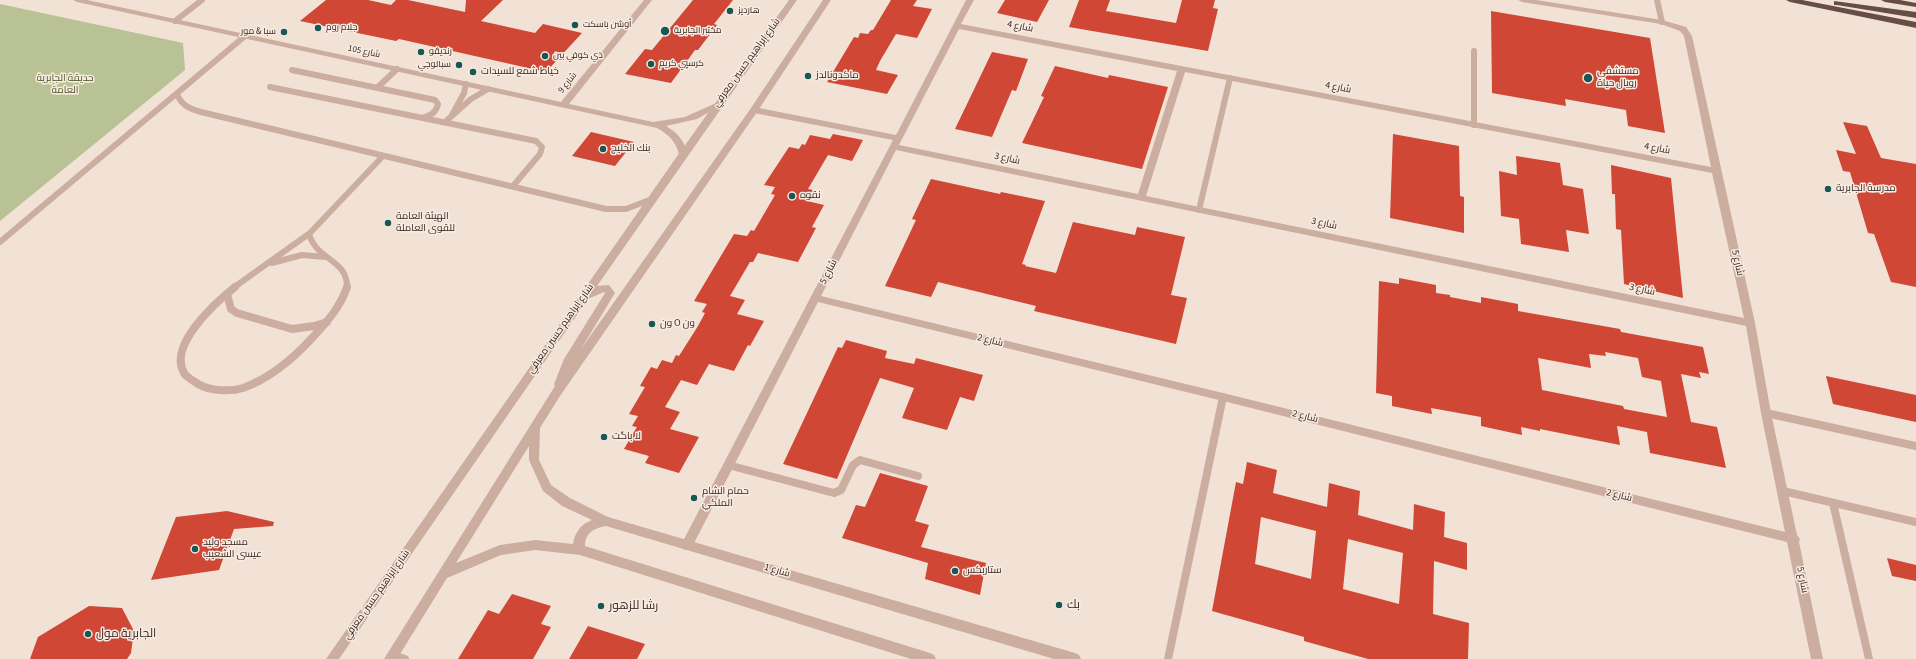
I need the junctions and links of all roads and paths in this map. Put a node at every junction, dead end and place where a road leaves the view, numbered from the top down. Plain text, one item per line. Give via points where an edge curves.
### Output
1 (77, 0) edge
2 (202, 0) edge
3 (648, 0) edge
4 (793, 0) edge
5 (827, 0) edge
6 (970, 0) edge
7 (1522, 0) edge
8 (1657, 0) edge
9 (1790, 0) edge
10 (1821, 0) edge
11 (1885, 0) edge
12 (1916, 5) edge
13 (1916, 15) edge
14 (174, 21) junction
15 (1662, 22) junction
16 (1916, 25) edge
17 (957, 26) junction
18 (245, 36) junction
19 (1474, 51) dead end
20 (397, 69) junction
21 (1182, 69) junction
22 (292, 70) dead end
23 (1230, 78) junction
24 (466, 84) junction
25 (270, 87) dead end
26 (378, 87) junction
27 (488, 88) junction
28 (176, 94) junction
29 (563, 104) junction
30 (716, 106) junction
31 (754, 110) junction
32 (452, 115) junction
33 (420, 118) junction
34 (445, 122) junction
35 (648, 123) junction
36 (1474, 125) junction
37 (896, 143) junction
38 (683, 154) junction
39 (383, 156) junction
40 (1716, 171) junction
41 (513, 186) junction
42 (654, 198) junction
43 (1141, 198) junction
44 (1199, 210) junction
45 (309, 234) junction
46 (0, 242) edge
47 (326, 257) junction
48 (257, 269) junction
49 (227, 294) junction
50 (582, 298) junction
51 (815, 298) junction
52 (327, 322) junction
53 (1750, 323) junction
54 (556, 394) junction
55 (1223, 397) junction
56 (1766, 413) junction
57 (535, 427) junction
58 (1916, 446) edge
59 (728, 465) junction
60 (918, 476) dead end
61 (1783, 491) junction
62 (1833, 503) junction
63 (606, 520) junction
64 (1916, 522) edge
65 (1794, 539) junction
66 (687, 545) junction
67 (580, 550) junction
68 (444, 574) junction
69 (391, 657) edge
70 (332, 659) edge
71 (405, 659) edge
72 (930, 659) edge
73 (1075, 659) edge
74 (1168, 659) edge
75 (1817, 659) edge
76 (1869, 659) edge

1 - 14 street, شارع 105
2 - 14 lane
3 - 29 street, شارع 9
4 - 30 street, شارع إبراهيم حسين معرفي
5 - 31 street
6 - 17 street, شارع 5
7 - 15 street, شارع 5
8 - 15 lane
9 - 16 highway
10 - 13 highway
11 - 12 highway
14 - 18 street, شارع 105
15 - 40 street, شارع 5 via 1683,30 1688,36
17 - 21 street, شارع 4
17 - 37 street, شارع 5
18 - 20 street, شارع 105
18 - 28 lane
19 - 36 lane
20 - 24 street, شارع 105
20 - 26 lane
21 - 23 street, شارع 4
21 - 43 street
22 - 26 lane
23 - 36 street, شارع 4
23 - 44 lane
24 - 27 street, شارع 105
24 - 32 lane
25 - 33 lane
26 - 33 lane via 437,102 438,107 433,113
27 - 29 street, شارع 105
27 - 32 lane
28 - 39 lane via 185,106 201,112
28 - 46 lane
29 - 35 street, شارع 105
30 - 35 street, شارع 105 via 685,120 663,124
30 - 38 street, شارع إبراهيم حسين معرفي
31 - 37 street, شارع 3
31 - 54 street
32 - 34 lane
33 - 34 lane
34 - 41 lane via 540,143 540,154
35 - 38 street, شارع 105 via 660,126 673,134 682,146
36 - 40 street, شارع 4
37 - 43 street, شارع 3
37 - 51 street, شارع 5
38 - 42 street, شارع إبراهيم حسين معرفي
39 - 41 lane
39 - 45 lane
40 - 53 street, شارع 5
41 - 42 lane via 612,210 633,207
42 - 50 street, شارع إبراهيم حسين معرفي
43 - 44 street, شارع 3
44 - 53 street, شارع 3
45 - 47 lane via 312,245
45 - 48 lane
47 - 48 lane via 290,257
47 - 52 lane via 343,270 349,286 345,298
48 - 49 lane
49 - 52 lane via 231,309 237,313 285,327 302,328
49 - 52 lane via 190,332 180,354 180,364 185,374 206,387 221,390 238,389 259,382 277,372
50 - 54 street via 602,288 606,288 610,293 568,362
50 - 70 street, شارع إبراهيم حسين معرفي
51 - 55 street, شارع 2
51 - 59 street, شارع 5
53 - 56 street, شارع 5
54 - 57 street
55 - 65 street, شارع 2
55 - 74 lane
56 - 58 lane
56 - 61 street, شارع 5
57 - 63 street, شارع 1 via 534,460 547,488 566,502
57 - 68 street
59 - 60 lane via 834,493 841,490 853,465 860,460
59 - 66 street, شارع 5
61 - 62 lane
61 - 65 street, شارع 5
62 - 64 lane
62 - 76 lane
63 - 66 street, شارع 1
63 - 67 street via 587,526 578,542
65 - 75 street, شارع 5
66 - 73 street, شارع 1
67 - 68 street via 535,545 500,550
67 - 72 street
68 - 69 street
69 - 71 lane

